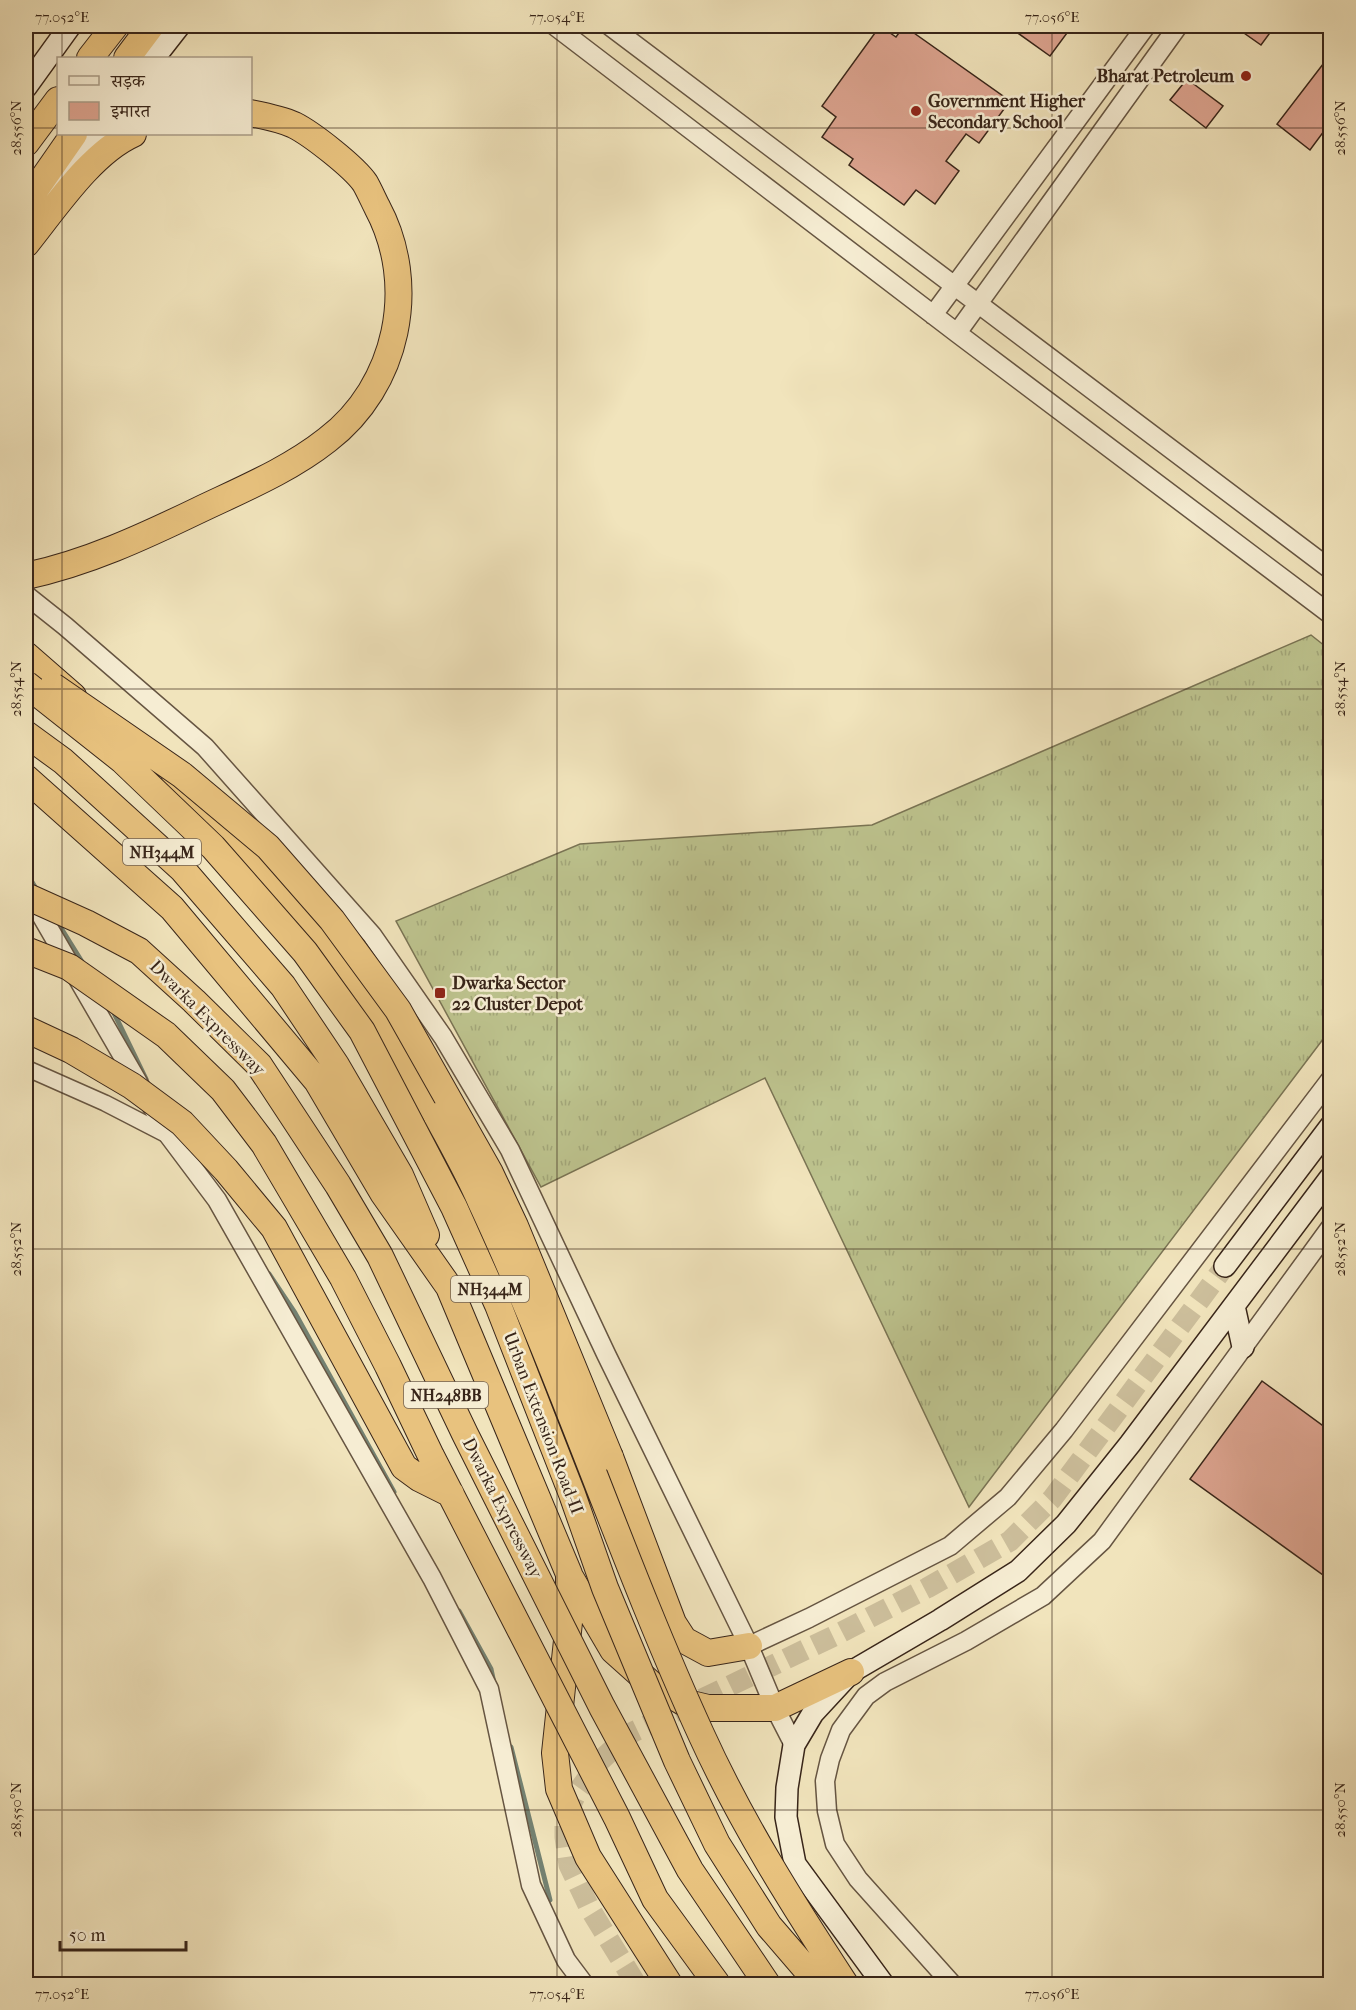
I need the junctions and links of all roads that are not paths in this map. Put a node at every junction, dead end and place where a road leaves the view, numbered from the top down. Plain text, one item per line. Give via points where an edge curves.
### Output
1 (70, 26) edge
2 (115, 26) edge
3 (151, 26) edge
4 (178, 26) edge
5 (555, 26) edge
6 (610, 26) edge
7 (1146, 26) edge
8 (1178, 26) edge
9 (91, 57) edge
10 (129, 57) edge
11 (155, 57) edge
12 (26, 87) edge
13 (57, 101) edge
14 (252, 114) edge
15 (73, 135) edge
16 (96, 135) edge
17 (130, 135) edge
18 (26, 143) edge
19 (26, 203) edge
20 (26, 228) edge
21 (26, 244) edge
22 (956, 286) junction
23 (978, 303) junction
24 (933, 315) junction
25 (957, 333) junction
26 (1330, 569) edge
27 (26, 576) edge
28 (26, 595) edge
29 (1330, 614) edge
30 (26, 656) edge
31 (26, 673) edge
32 (26, 684) edge
33 (26, 734) edge
34 (26, 778) edge
35 (26, 889) edge
36 (26, 896) edge
37 (26, 950) edge
38 (26, 1029) edge
39 (26, 1068) edge
40 (1330, 1080) edge
41 (1330, 1127) edge
42 (169, 1136) junction
43 (1330, 1178) edge
44 (1330, 1228) edge
45 (1226, 1266) tunnel mouth
46 (449, 1287) junction
47 (1234, 1306) junction
48 (1243, 1347) junction
49 (451, 1494) junction
50 (569, 1574) junction
51 (673, 1623) junction
52 (749, 1646) junction
53 (663, 1647) junction
54 (629, 1659) junction
55 (851, 1672) junction
56 (775, 1708) junction
57 (794, 1745) junction
58 (584, 1984) edge
59 (669, 1984) edge
60 (717, 1984) edge
61 (767, 1984) edge
62 (819, 1984) edge
63 (845, 1984) edge
64 (883, 1984) edge
65 (952, 1984) edge

1 - 12 main road
2 - 9 highway
3 - 10 highway
4 - 11 main road
5 - 24 street
6 - 22 street
7 - 22 street
8 - 23 street
13 - 18 highway
14 - 27 highway via 294,125 330,150 363,181 384,219 398,271 399,318 386,364 352,417 300,459 92,558
15 - 19 highway
16 - 20 main road
17 - 21 highway via 92,163
22 - 23 street
22 - 24 street
23 - 25 street
23 - 26 street
24 - 25 street
25 - 29 street
28 - 52 street via 205,747 372,935 443,1037 510,1150
30 - 53 highway, bridge via 176,783 309,924 364,996 437,1116 480,1199 523,1295
31 - 51 highway, bridge via 41,678 182,775 268,847 332,920 398,1011 490,1173 610,1457
32 - 54 highway, Urban Extension Road-II / NH344M, bridge via 122,760 213,846 305,952 362,1031 454,1207 498,1305 572,1494
33 - 46 highway, NH344M via 63,761 183,870 283,986 336,1065 400,1175
34 - 46 highway via 172,908 257,1008 317,1081 383,1193
35 - 42 street
36 - 61 highway, Dwarka Expressway / NH248BB, bridge via 139,951 259,1065 380,1256 602,1707 690,1870
37 - 49 highway, NH248BB, bridge via 69,967 166,1035 223,1090 264,1144 343,1278
38 - 49 highway, bridge via 132,1086 182,1123 226,1170 274,1228 404,1467
39 - 42 street
40 - 52 street via 1064,1430 1008,1497 950,1546
41 - 45 main road
42 - 58 street via 217,1200 432,1578 489,1689 531,1885 566,1960
43 - 47 main road
44 - 48 street
46 - 50 highway
47 - 48 main road
47 - 55 main road via 1066,1524 1018,1571
48 - 65 street via 1102,1541 1043,1596 885,1682 866,1696 841,1730 825,1780 827,1811 836,1844 858,1879
49 - 60 highway, NH248BB, bridge via 655,1899
50 - 54 highway via 614,1650
50 - 59 highway via 569,1622 555,1753 559,1790 588,1857
51 - 52 highway via 684,1640 708,1653
51 - 53 highway
52 - 56 street
53 - 54 highway via 647,1656
53 - 63 highway, bridge via 749,1831
54 - 56 highway via 651,1684 683,1702 708,1708
54 - 62 highway, Urban Extension Road-II / NH344M, bridge via 717,1844 769,1926
55 - 56 highway
55 - 57 main road via 813,1713
56 - 57 street
57 - 64 main road via 786,1817 795,1864

